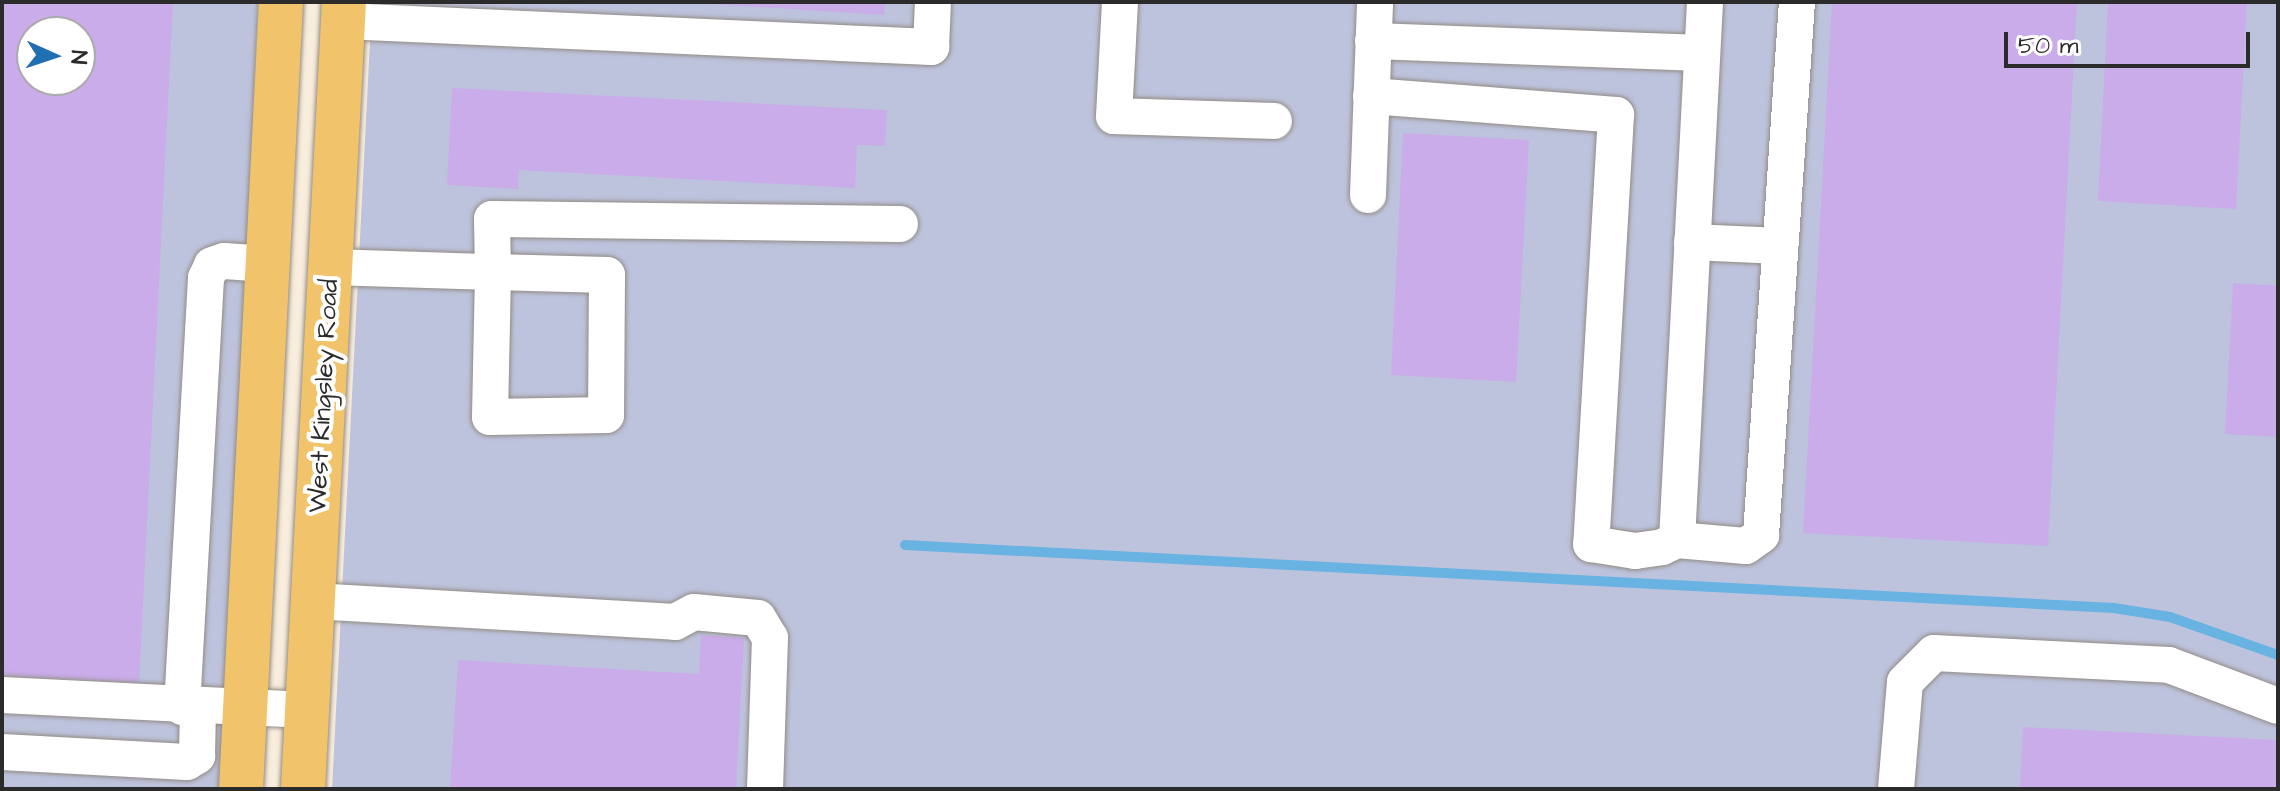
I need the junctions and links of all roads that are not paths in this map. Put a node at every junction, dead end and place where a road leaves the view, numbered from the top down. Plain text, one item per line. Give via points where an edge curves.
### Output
1 (281, 2) edge
2 (933, 2) edge
3 (1120, 2) edge
4 (1375, 2) edge
5 (1705, 2) edge
6 (1797, 2) edge
7 (343, 12) edge
8 (427, 13) edge
9 (1373, 41) junction
10 (1702, 53) junction
11 (1371, 96) junction
12 (1274, 121) dead end
13 (1368, 195) dead end
14 (900, 224) dead end
15 (1692, 242) junction
16 (1780, 246) junction
17 (268, 264) junction
18 (330, 267) junction
19 (493, 272) junction
20 (1677, 540) junction
21 (313, 601) junction
22 (2, 695) edge
23 (2278, 706) edge
24 (190, 707) junction
25 (245, 709) junction
26 (307, 710) junction
27 (2, 752) edge
28 (241, 789) edge
29 (303, 789) edge
30 (765, 789) edge
31 (1896, 789) edge

1 - 17 main road
2 - 8 lane via 931,47
3 - 12 lane via 1114,116
4 - 9 lane
5 - 10 lane
6 - 16 lane
7 - 8 lane
7 - 18 main road, West Kingsley Road
9 - 10 lane
9 - 11 lane
10 - 15 lane
11 - 13 lane
11 - 20 lane via 1616,115 1591,544 1635,551
14 - 19 lane via 492,219
15 - 16 lane
15 - 20 lane
16 - 20 lane via 1761,535 1746,546
17 - 24 lane via 224,261 212,265 206,278
17 - 25 main road
18 - 19 lane
18 - 21 main road, West Kingsley Road
19 - 19 lane via 490,417 606,415 607,275
21 - 26 main road, West Kingsley Road
21 - 30 lane via 675,622 694,612 758,618 770,638
22 - 24 lane
23 - 31 lane via 2169,665 1934,653 1905,682
24 - 25 lane
24 - 27 lane via 197,756 187,762
25 - 26 lane
25 - 28 main road
26 - 29 main road, West Kingsley Road

